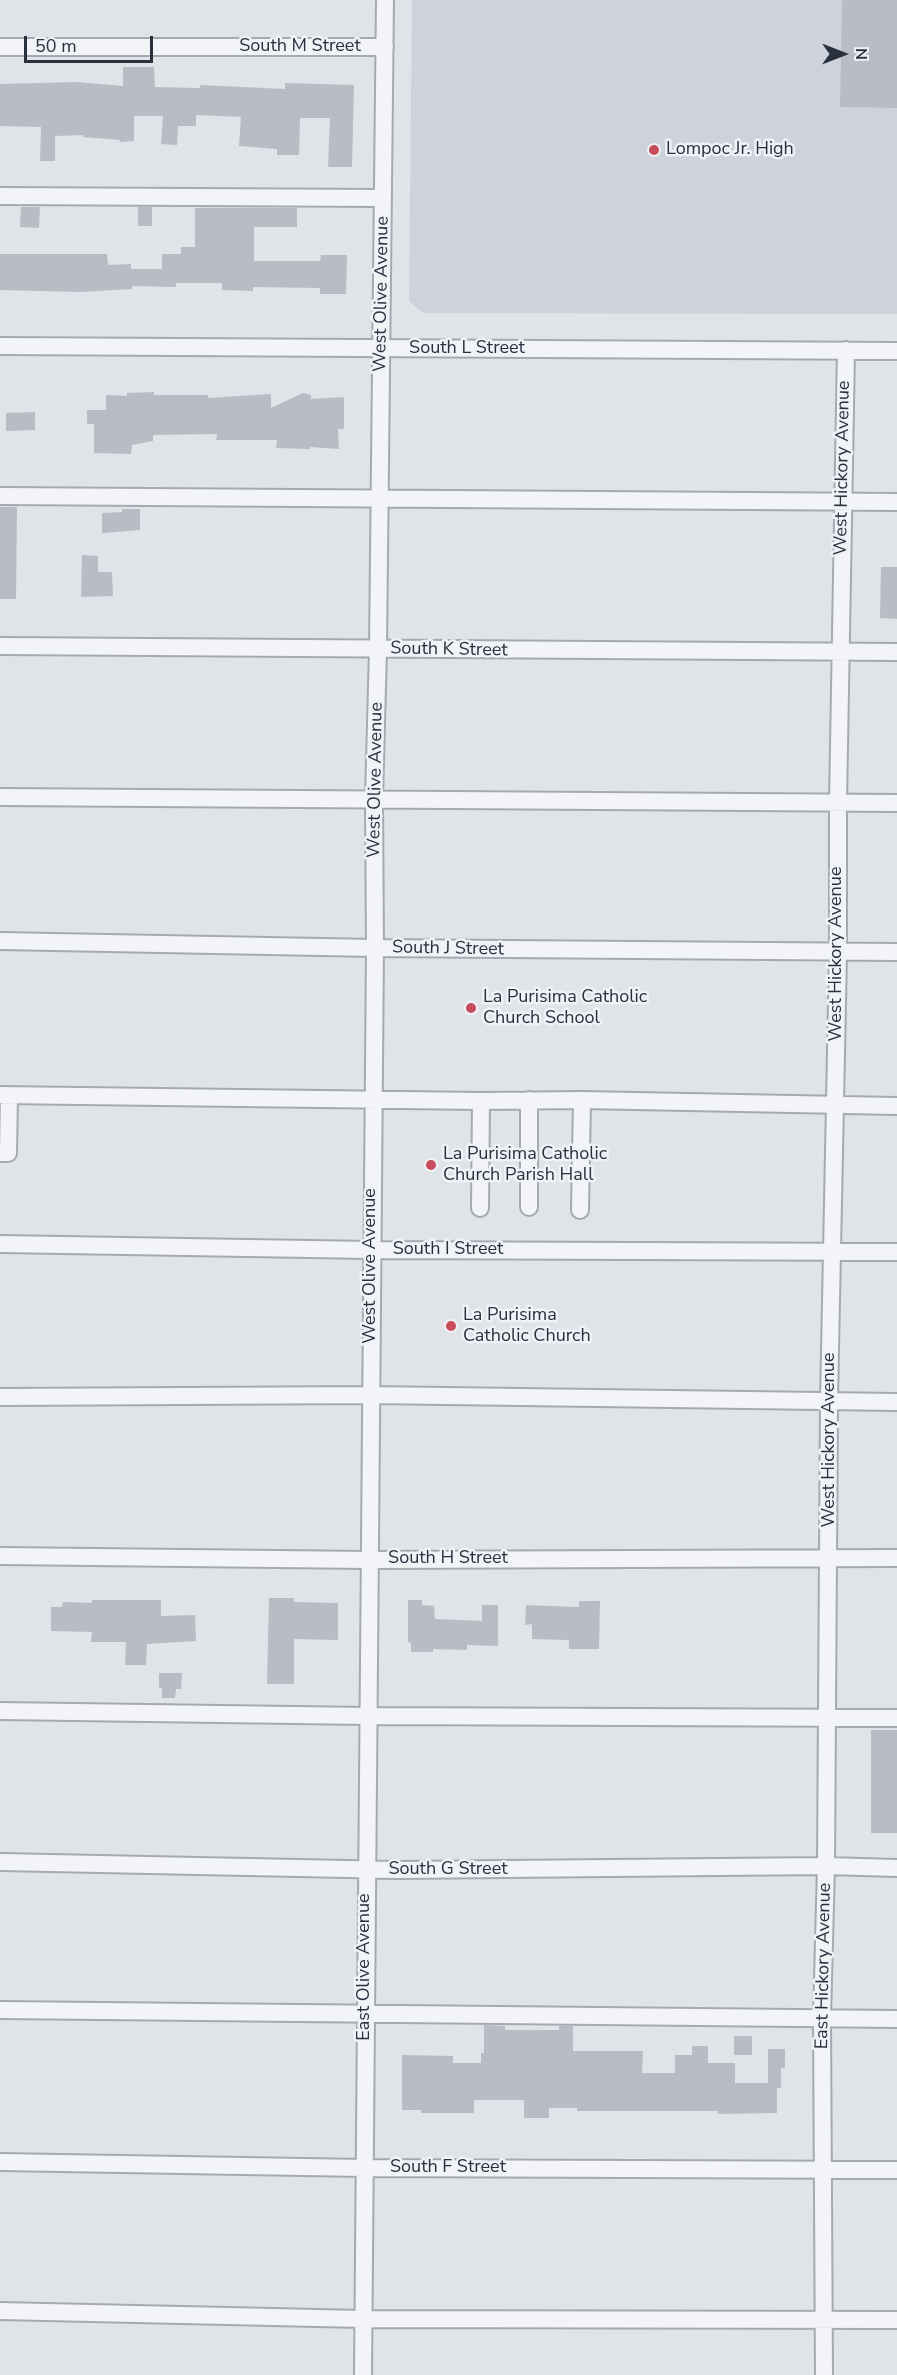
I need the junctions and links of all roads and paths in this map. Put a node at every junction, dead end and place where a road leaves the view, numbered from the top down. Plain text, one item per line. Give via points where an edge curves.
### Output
1 (385, 0) edge
2 (0, 47) edge
3 (385, 47) junction
4 (0, 196) edge
5 (383, 198) junction
6 (0, 346) edge
7 (381, 349) junction
8 (846, 350) junction
9 (897, 351) edge
10 (0, 496) edge
11 (380, 498) junction
12 (843, 502) junction
13 (897, 502) edge
14 (0, 646) edge
15 (378, 649) junction
16 (897, 652) edge
17 (840, 653) junction
18 (0, 797) edge
19 (374, 799) junction
20 (838, 802) junction
21 (897, 803) edge
22 (0, 941) edge
23 (375, 948) junction
24 (897, 952) edge
25 (838, 953) junction
26 (4, 1095) edge
27 (373, 1099) junction
28 (529, 1100) junction
29 (582, 1100) junction
30 (482, 1101) junction
31 (835, 1105) junction
32 (897, 1106) edge
33 (0, 1154) edge
34 (530, 1207) dead end
35 (480, 1208) dead end
36 (580, 1210) dead end
37 (0, 1244) edge
38 (371, 1250) junction
39 (831, 1251) junction
40 (897, 1252) edge
41 (370, 1395) junction
42 (0, 1397) edge
43 (830, 1401) junction
44 (897, 1402) edge
45 (0, 1556) edge
46 (829, 1557) junction
47 (897, 1558) edge
48 (369, 1560) junction
49 (0, 1711) edge
50 (367, 1716) junction
51 (826, 1717) junction
52 (897, 1718) edge
53 (0, 1862) edge
54 (826, 1866) junction
55 (897, 1868) edge
56 (366, 1870) junction
57 (0, 2010) edge
58 (365, 2014) junction
59 (822, 2018) junction
60 (897, 2019) edge
61 (0, 2162) edge
62 (364, 2168) junction
63 (824, 2169) junction
64 (897, 2170) edge
65 (0, 2311) edge
66 (363, 2319) junction
67 (824, 2319) junction
68 (897, 2320) edge
69 (363, 2375) edge
70 (824, 2375) edge

1 - 3 street, West Olive Avenue
2 - 3 street, South M Street
3 - 5 street, West Olive Avenue
4 - 5 street
5 - 7 street, West Olive Avenue
6 - 7 street, South L Street
7 - 8 street, South L Street
7 - 11 street, West Olive Avenue
8 - 9 street, South L Street
8 - 12 street, West Hickory Avenue
10 - 11 street
11 - 12 street
11 - 15 street, West Olive Avenue
12 - 13 street
12 - 17 street, West Hickory Avenue
14 - 15 street, South K Street
15 - 17 street, South K Street
15 - 19 street, West Olive Avenue
16 - 17 street, South K Street
17 - 20 street, West Hickory Avenue
18 - 19 street
19 - 20 street
19 - 23 street, West Olive Avenue
20 - 21 street
20 - 25 street, West Hickory Avenue
22 - 23 street, South J Street
23 - 25 street, South J Street
23 - 27 street, West Olive Avenue
24 - 25 street, South J Street
25 - 31 street, West Hickory Avenue
26 - 27 street
26 - 33 street via 8,1153
27 - 30 street
27 - 38 street, West Olive Avenue
28 - 29 street
28 - 30 street
28 - 34 street
29 - 31 street
29 - 36 street
30 - 35 street
31 - 32 street
31 - 39 street, West Hickory Avenue
37 - 38 street, South I Street
38 - 39 street, South I Street
38 - 41 street, West Olive Avenue
39 - 40 street, South I Street
39 - 43 street, West Hickory Avenue
41 - 42 street
41 - 43 street
41 - 48 street, West Olive Avenue
43 - 44 street
43 - 46 street, West Hickory Avenue
45 - 48 street, South H Street
46 - 47 street, South H Street
46 - 48 street, South H Street
46 - 51 street, East Hickory Avenue
48 - 50 street, East Olive Avenue
49 - 50 street
50 - 51 street
50 - 56 street, East Olive Avenue
51 - 52 street
51 - 54 street, East Hickory Avenue
53 - 56 street, South G Street
54 - 55 street, South G Street
54 - 56 street, South G Street
54 - 59 street, East Hickory Avenue
56 - 58 street, East Olive Avenue
57 - 58 street
58 - 59 street
58 - 62 street, East Olive Avenue
59 - 60 street
59 - 63 street, East Hickory Avenue
61 - 62 street, South F Street
62 - 63 street, South F Street
62 - 66 street, East Olive Avenue
63 - 64 street, South F Street
63 - 67 street, East Hickory Avenue
65 - 66 street
66 - 67 street
66 - 69 street, East Olive Avenue
67 - 68 street
67 - 70 street, East Hickory Avenue

